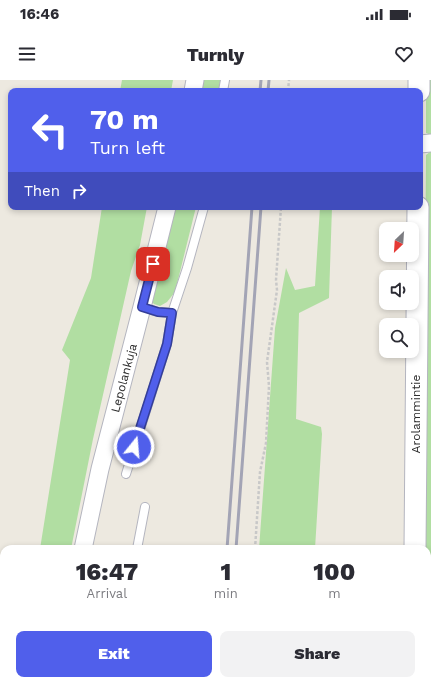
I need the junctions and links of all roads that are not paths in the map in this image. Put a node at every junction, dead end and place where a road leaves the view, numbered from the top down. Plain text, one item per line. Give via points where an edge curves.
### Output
1 (165, 210) edge
2 (203, 210) edge
3 (418, 210) edge
4 (142, 307) junction
5 (172, 313) junction
6 (126, 474) dead end
7 (145, 507) dead end
8 (84, 545) edge
9 (138, 545) edge
10 (415, 545) edge

1 - 4 street, Lepolankuja
2 - 5 lane
3 - 10 street, Arolammintie
4 - 5 lane
4 - 8 street, Lepolankuja via 100,469
5 - 6 lane via 167,344
7 - 9 lane

